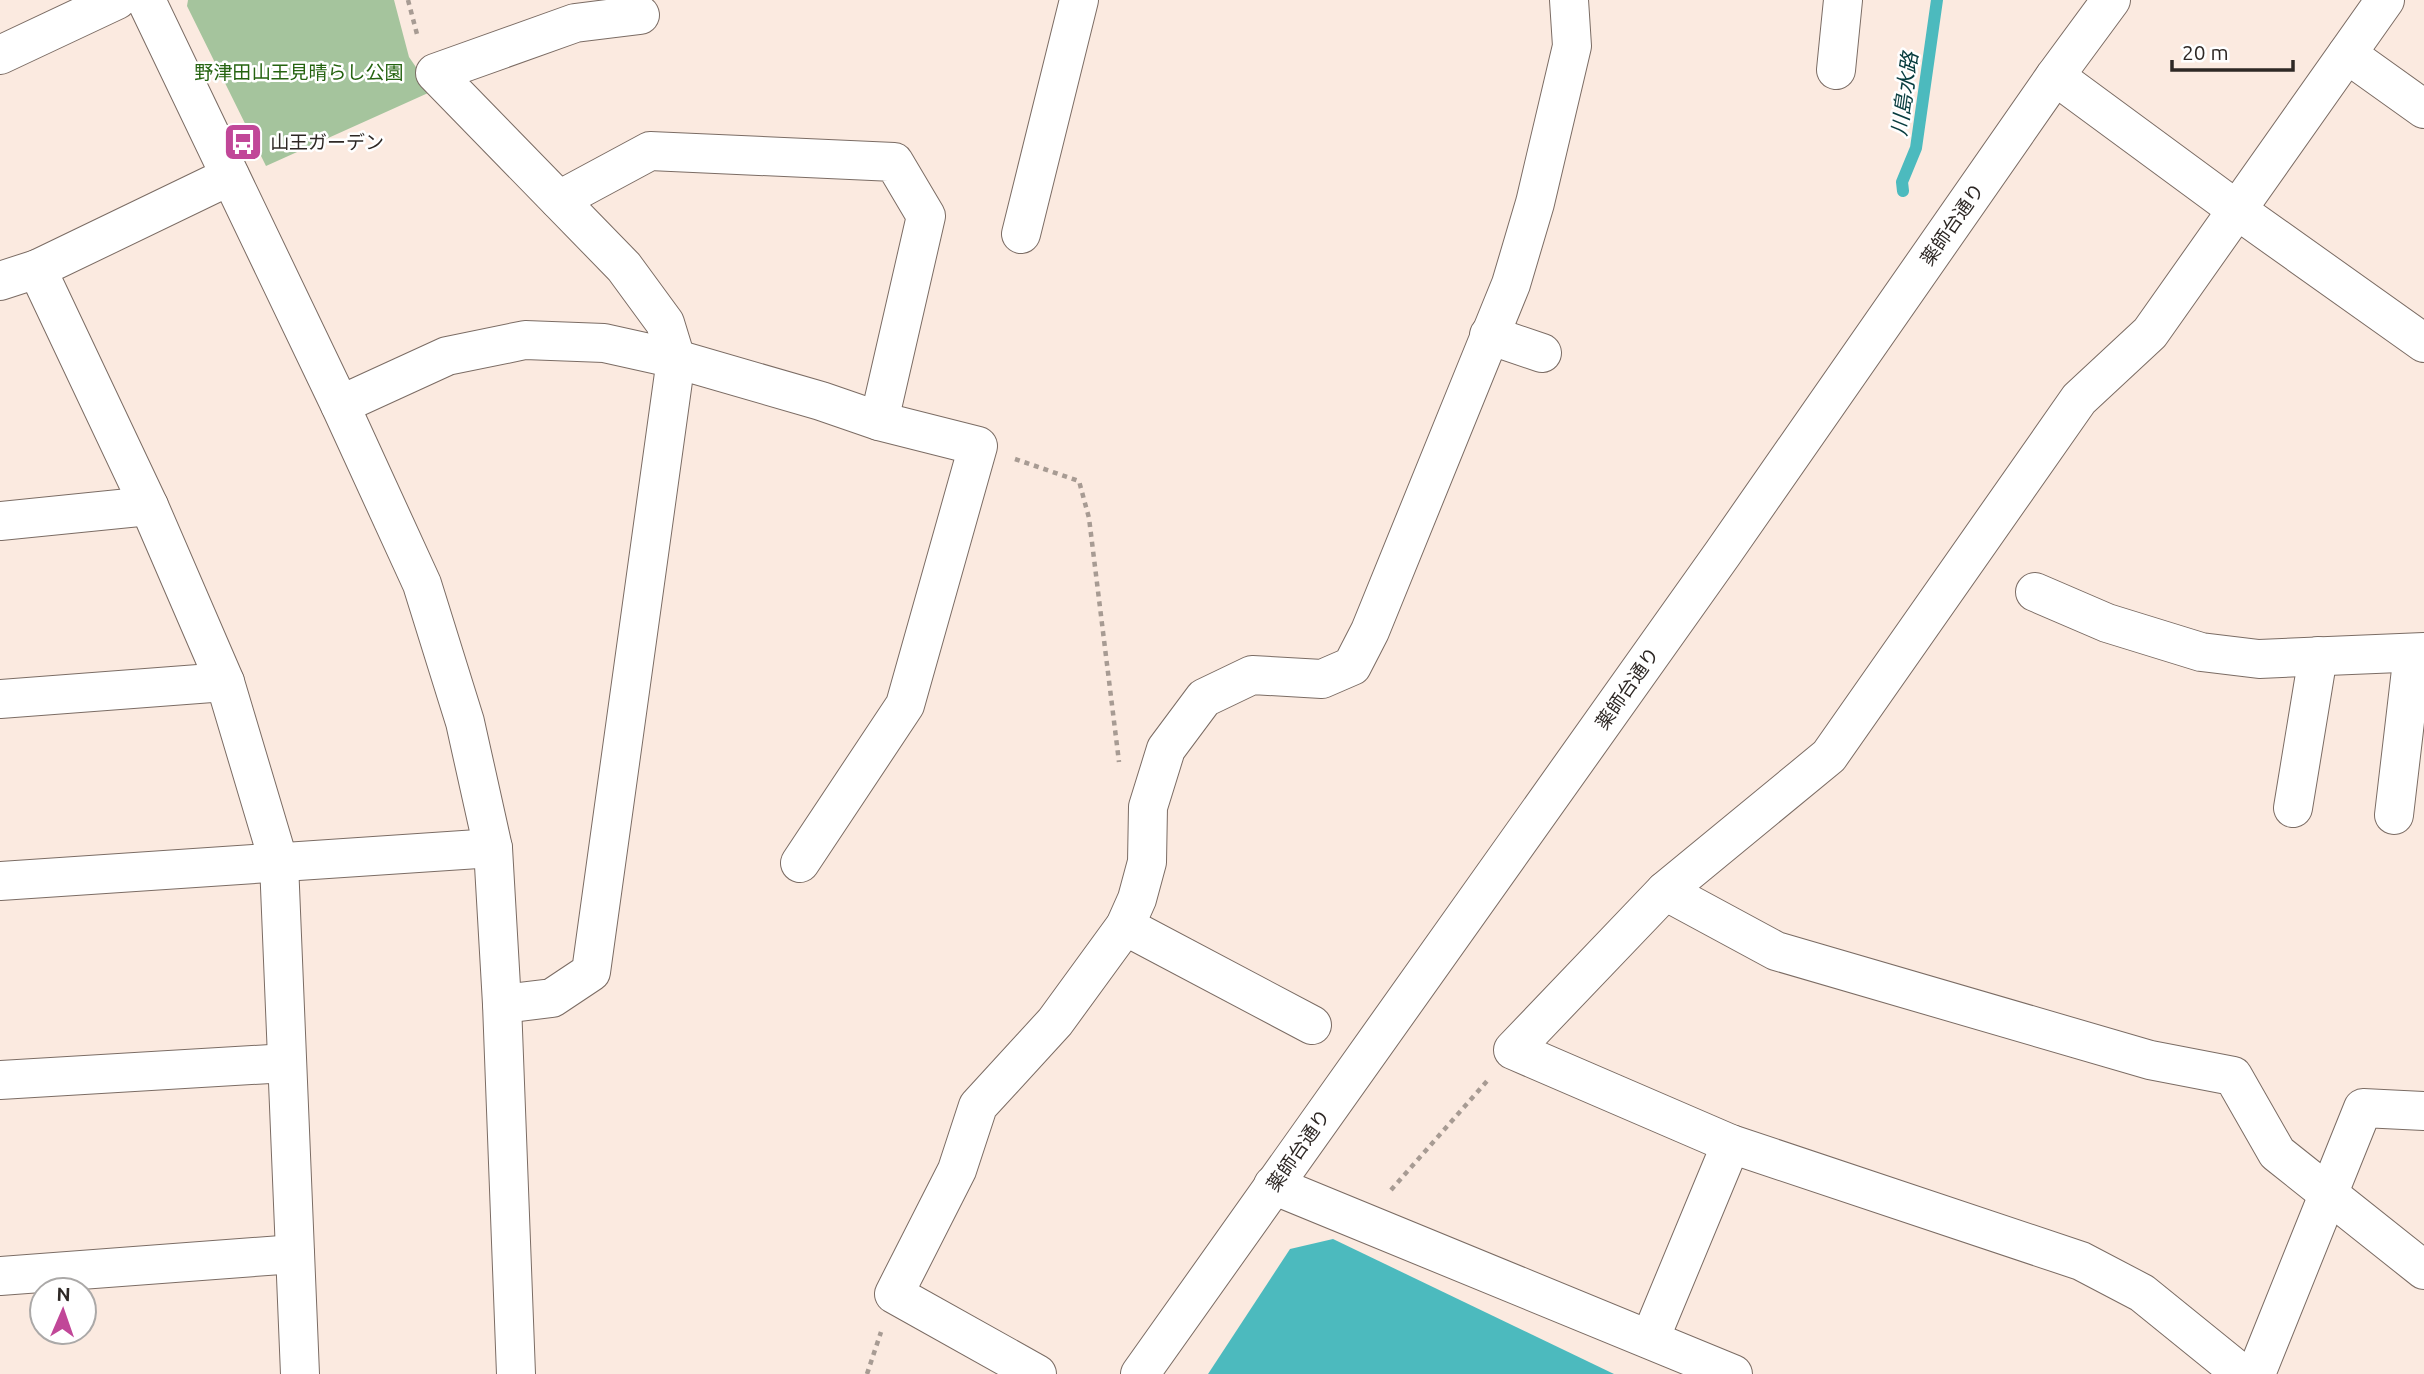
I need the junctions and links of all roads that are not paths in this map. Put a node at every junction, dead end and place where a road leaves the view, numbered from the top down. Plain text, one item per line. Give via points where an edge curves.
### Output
1 (117, 0) edge
2 (146, 0) edge
3 (1079, 0) edge
4 (1569, 0) edge
5 (1843, 0) edge
6 (2111, 0) edge
7 (2385, 0) edge
8 (640, 15) dead end
9 (2347, 54) junction
10 (0, 55) edge
11 (1836, 69) dead end
12 (2055, 76) junction
13 (2424, 109) edge
14 (230, 176) junction
15 (559, 200) junction
16 (2237, 210) junction
17 (1021, 234) dead end
18 (37, 269) junction
19 (0, 281) edge
20 (1489, 335) junction
21 (2424, 343) edge
22 (1542, 353) dead end
23 (676, 359) junction
24 (340, 405) junction
25 (880, 421) junction
26 (149, 506) junction
27 (0, 521) edge
28 (2035, 592) dead end
29 (2418, 653) edge
30 (2318, 656) junction
31 (226, 682) junction
32 (0, 699) edge
33 (2293, 808) dead end
34 (2394, 815) dead end
35 (493, 848) junction
36 (279, 863) junction
37 (800, 863) dead end
38 (0, 881) edge
39 (1665, 891) junction
40 (1125, 926) junction
41 (502, 1004) junction
42 (1312, 1025) dead end
43 (287, 1063) junction
44 (0, 1080) edge
45 (2424, 1111) edge
46 (1731, 1144) junction
47 (1273, 1185) junction
48 (2327, 1194) junction
49 (295, 1254) junction
50 (2424, 1269) edge
51 (0, 1276) edge
52 (1650, 1339) junction
53 (1691, 1366) edge
54 (300, 1374) edge
55 (516, 1374) edge
56 (1037, 1374) edge
57 (1140, 1374) edge
58 (1733, 1374) edge
59 (2242, 1374) edge
60 (2256, 1374) edge

1 - 10 street
2 - 14 street
3 - 17 street
4 - 20 street via 1572,46 1538,190 1511,284
5 - 11 street
6 - 12 street, 薬師台通り
7 - 9 street
8 - 15 street via 575,23 436,73
9 - 13 street
9 - 16 street
12 - 16 street
12 - 47 street, 薬師台通り via 1723,553
14 - 18 street
14 - 24 street
15 - 23 street via 624,267 665,323
15 - 25 street via 650,151 894,162 926,216
16 - 21 street
16 - 39 street via 2150,333 2079,399 1829,756
18 - 19 street
18 - 26 street
20 - 22 street
20 - 40 street via 1352,666 1322,679 1252,675 1204,698 1166,749 1148,807 1147,862
23 - 24 street via 604,343 525,340 447,356
23 - 25 street
23 - 41 street via 591,972 552,998
24 - 35 street via 422,584 465,722
25 - 37 street via 978,446 905,705
26 - 27 street
26 - 31 street
28 - 30 street via 2107,623 2201,652 2259,659
29 - 30 street
29 - 34 street
30 - 33 street
31 - 32 street
31 - 36 street
35 - 36 street
35 - 41 street
36 - 38 street
36 - 43 street
39 - 46 street via 1513,1051
39 - 48 street via 1776,950 2150,1060 2233,1076 2277,1153
40 - 42 street
40 - 56 street via 1055,1022 978,1106 957,1170 894,1294
41 - 55 street
43 - 44 street
43 - 49 street
45 - 48 street via 2363,1108
46 - 52 street
46 - 59 street via 2081,1261 2142,1293
47 - 52 street
47 - 57 street, 薬師台通り
48 - 50 street
48 - 60 street
49 - 51 street
49 - 54 street
52 - 53 street
53 - 58 street

